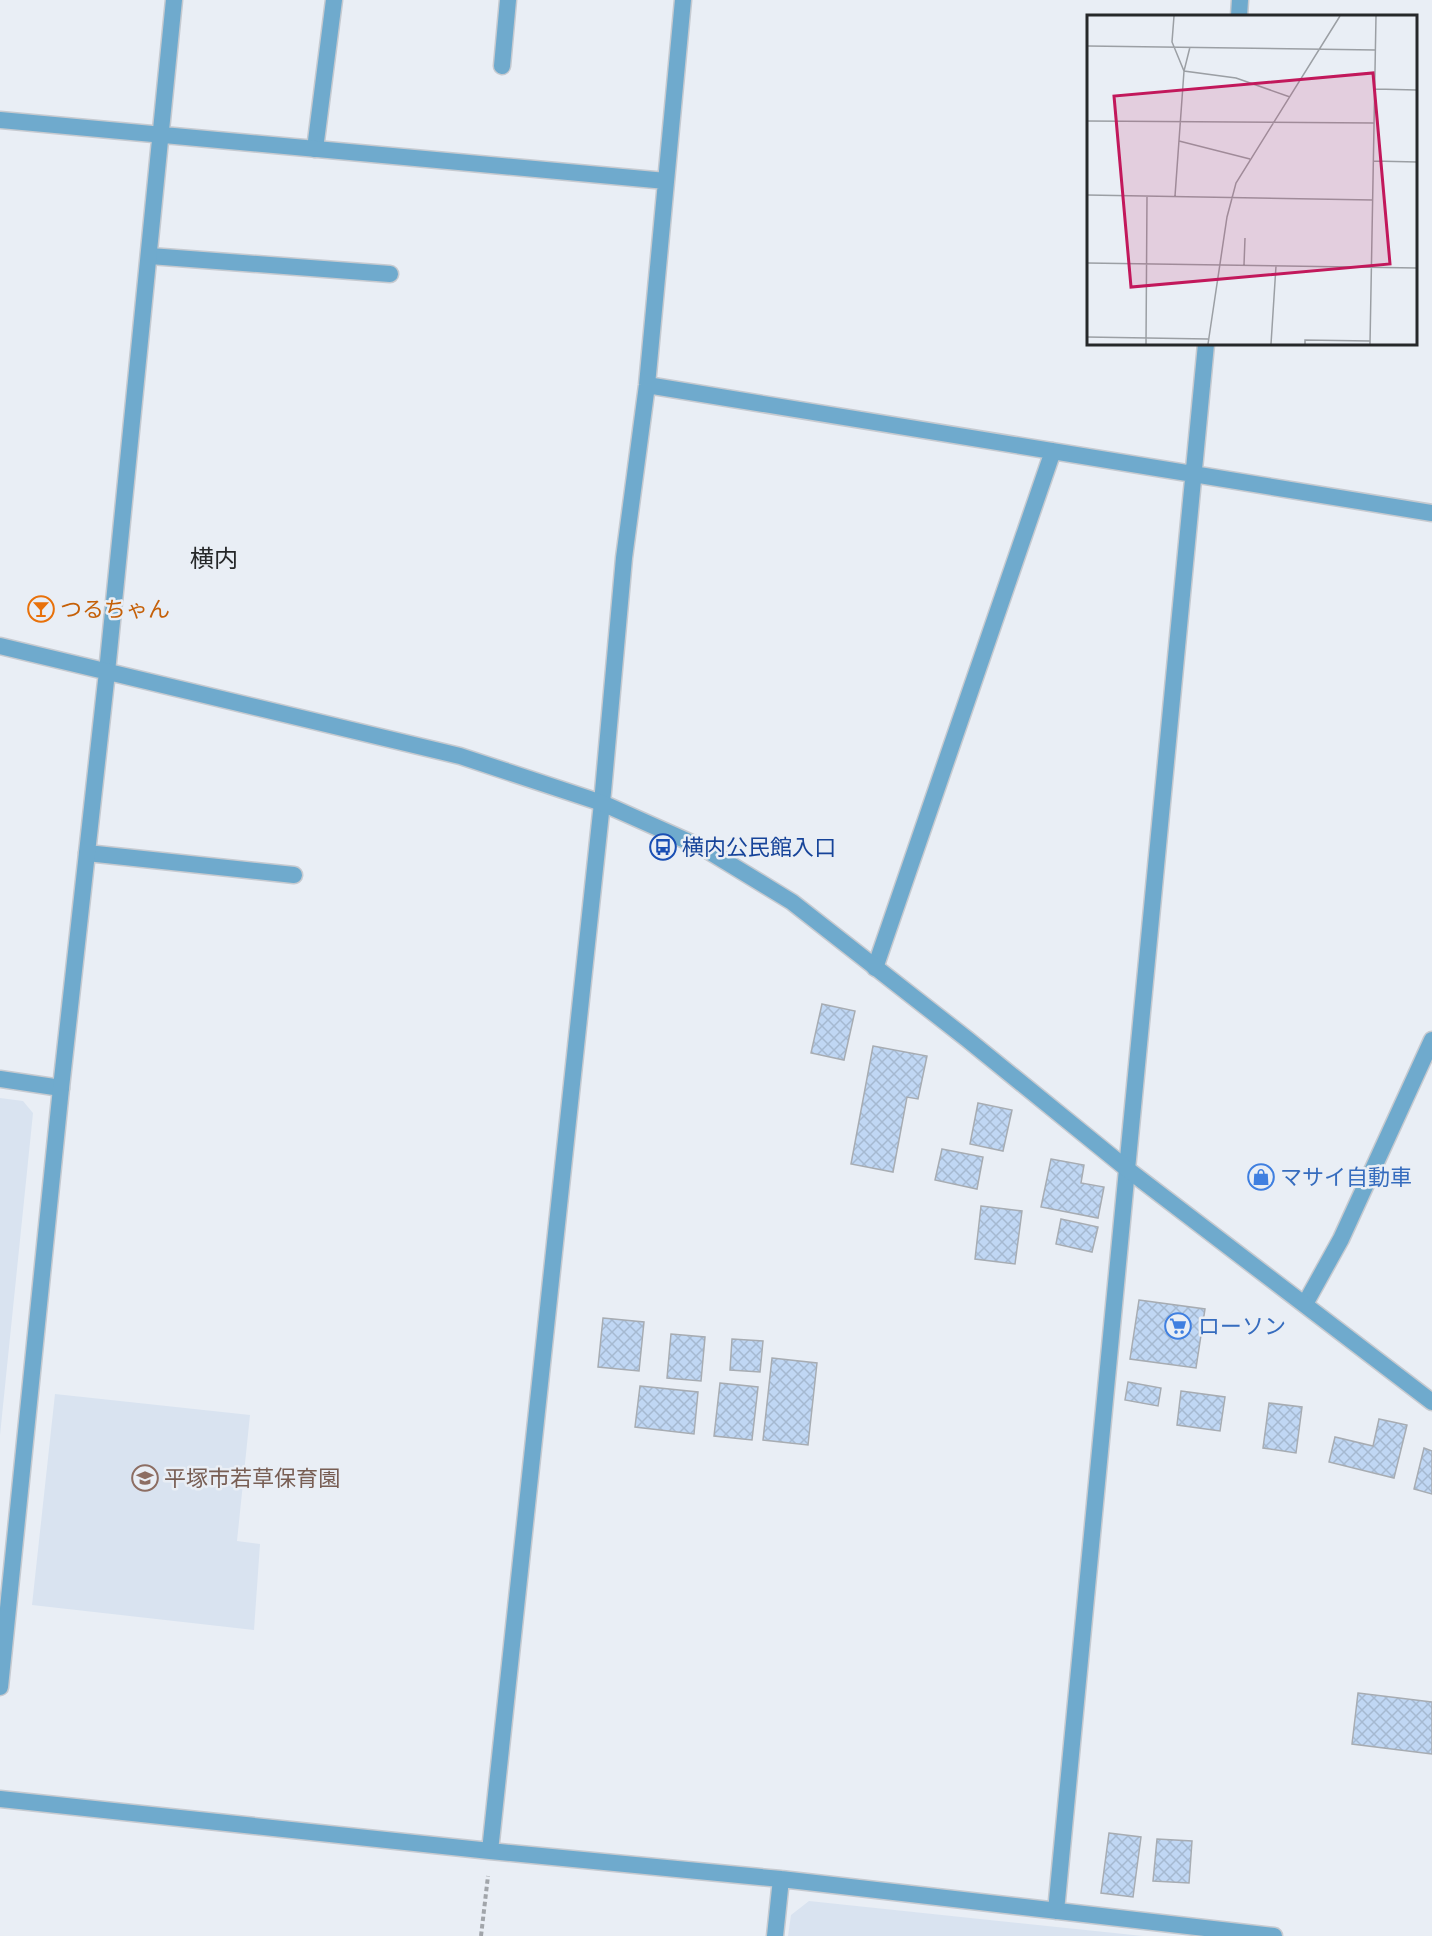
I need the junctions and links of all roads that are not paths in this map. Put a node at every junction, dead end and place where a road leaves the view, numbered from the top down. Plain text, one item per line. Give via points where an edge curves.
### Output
1 (174, 0) edge
2 (334, 0) edge
3 (508, 0) edge
4 (682, 0) edge
5 (1240, 0) edge
6 (1239, 15) edge
7 (502, 66) dead end
8 (0, 120) edge
9 (163, 135) junction
10 (315, 149) junction
11 (666, 181) junction
12 (150, 256) junction
13 (390, 274) dead end
14 (1206, 345) edge
15 (647, 385) junction
16 (1053, 451) junction
17 (1192, 475) junction
18 (1432, 513) edge
19 (0, 646) edge
20 (107, 672) junction
21 (602, 803) junction
22 (87, 853) junction
23 (294, 875) dead end
24 (875, 968) junction
25 (1432, 1040) edge
26 (0, 1079) edge
27 (61, 1088) junction
28 (1127, 1169) junction
29 (1305, 1304) junction
30 (1432, 1402) edge
31 (0, 1687) edge
32 (0, 1799) edge
33 (490, 1851) junction
34 (781, 1879) junction
35 (1056, 1911) junction
36 (775, 1936) edge
37 (1274, 1936) edge

1 - 9 street
2 - 10 street
3 - 7 street
4 - 11 street
5 - 6 street
8 - 9 street
9 - 10 street
9 - 12 street
10 - 11 street
11 - 15 street
12 - 13 street
12 - 20 street
14 - 17 street
15 - 16 street
15 - 21 street via 624,558
16 - 17 street
16 - 24 street
17 - 18 street
17 - 28 street
19 - 20 street
20 - 21 street via 460,756
20 - 22 street
21 - 24 street via 705,849 792,902
21 - 33 street
22 - 23 street
22 - 27 street
24 - 28 street
25 - 29 street via 1341,1239
26 - 27 street
27 - 31 street
28 - 29 street
28 - 35 street
29 - 30 street
32 - 33 street
33 - 34 street
34 - 35 street
34 - 36 street
35 - 37 street

